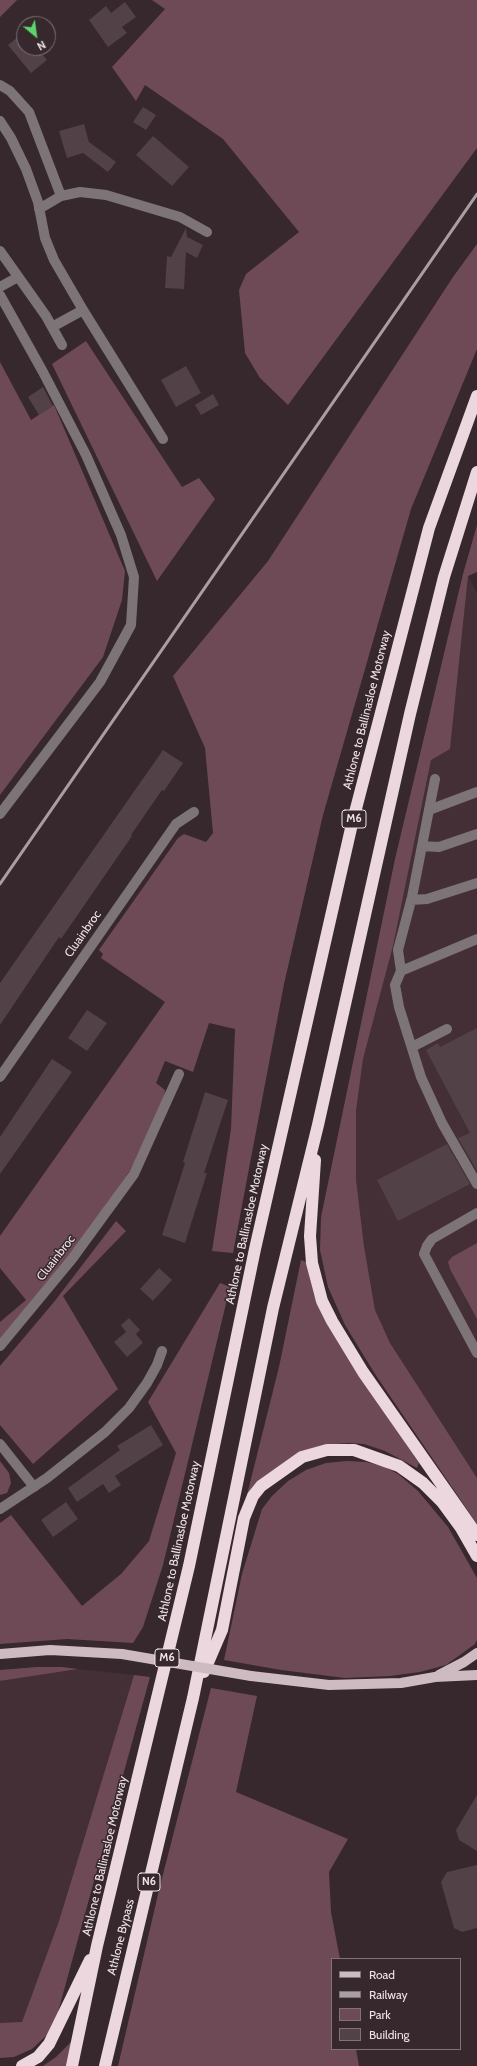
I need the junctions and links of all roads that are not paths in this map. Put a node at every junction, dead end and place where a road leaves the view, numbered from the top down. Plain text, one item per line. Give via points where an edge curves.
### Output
1 (0, 86) edge
2 (0, 121) edge
3 (61, 196) junction
4 (39, 209) junction
5 (207, 232) dead end
6 (0, 252) edge
7 (18, 277) junction
8 (0, 287) edge
9 (0, 295) edge
10 (83, 310) junction
11 (52, 327) junction
12 (62, 345) dead end
13 (477, 396) edge
14 (163, 439) dead end
15 (477, 472) edge
16 (435, 779) dead end
17 (477, 792) edge
18 (429, 810) junction
19 (194, 812) dead end
20 (0, 814) edge
21 (477, 834) edge
22 (422, 846) junction
23 (477, 883) edge
24 (411, 900) junction
25 (477, 938) edge
26 (401, 971) junction
27 (448, 1029) dead end
28 (412, 1047) junction
29 (179, 1074) dead end
30 (0, 1077) edge
31 (318, 1125) junction
32 (477, 1184) edge
33 (477, 1213) edge
34 (0, 1346) edge
35 (162, 1351) dead end
36 (477, 1352) edge
37 (0, 1444) edge
38 (34, 1487) junction
39 (0, 1509) edge
40 (477, 1535) edge
41 (477, 1556) edge
42 (477, 1653) edge
43 (0, 1654) edge
44 (477, 1675) edge
45 (435, 1677) junction
46 (194, 1698) junction
47 (97, 1946) junction
48 (22, 2066) edge
49 (72, 2066) edge
50 (105, 2066) edge

1 - 3 street via 10,91 29,112
2 - 4 street via 26,169
3 - 4 street
3 - 5 street via 80,192 106,195 180,217
4 - 10 street via 45,238 54,260
6 - 7 street
7 - 8 street
7 - 11 street
9 - 20 street via 86,455 121,536 134,577 131,625 100,682
10 - 11 street
10 - 14 street
11 - 12 street
13 - 47 highway, Athlone to Ballinasloe Motorway / M6 via 429,528 352,824 255,1249 189,1566
15 - 31 highway, M6 via 444,576 410,714
16 - 18 street
17 - 18 street
18 - 22 street
19 - 30 street, Cluainbroc via 176,824
21 - 22 street via 439,847
22 - 24 street
23 - 24 street via 427,899
24 - 26 street via 398,950
25 - 26 street
26 - 28 street via 395,985 398,1007
27 - 28 street
28 - 32 street via 421,1077 442,1123
29 - 34 street, Cluainbroc via 134,1174 72,1259
31 - 40 highway via 310,1236 312,1263 322,1301 363,1372
31 - 46 highway, M6 via 273,1308
33 - 36 street via 432,1239 424,1254
35 - 38 street via 147,1383 129,1408 105,1432
37 - 38 street
38 - 39 street
41 - 46 highway via 442,1502 423,1483 399,1466 354,1450 328,1450 302,1457 261,1486 253,1496 244,1518 222,1630
42 - 45 main road
43 - 45 main road, bridge via 50,1650 122,1654 251,1676 329,1686 401,1683
44 - 45 main road
46 - 50 highway, Athlone Bypass / N6
47 - 48 highway via 49,2044 38,2057
47 - 49 highway, Athlone to Ballinasloe Motorway / M6

